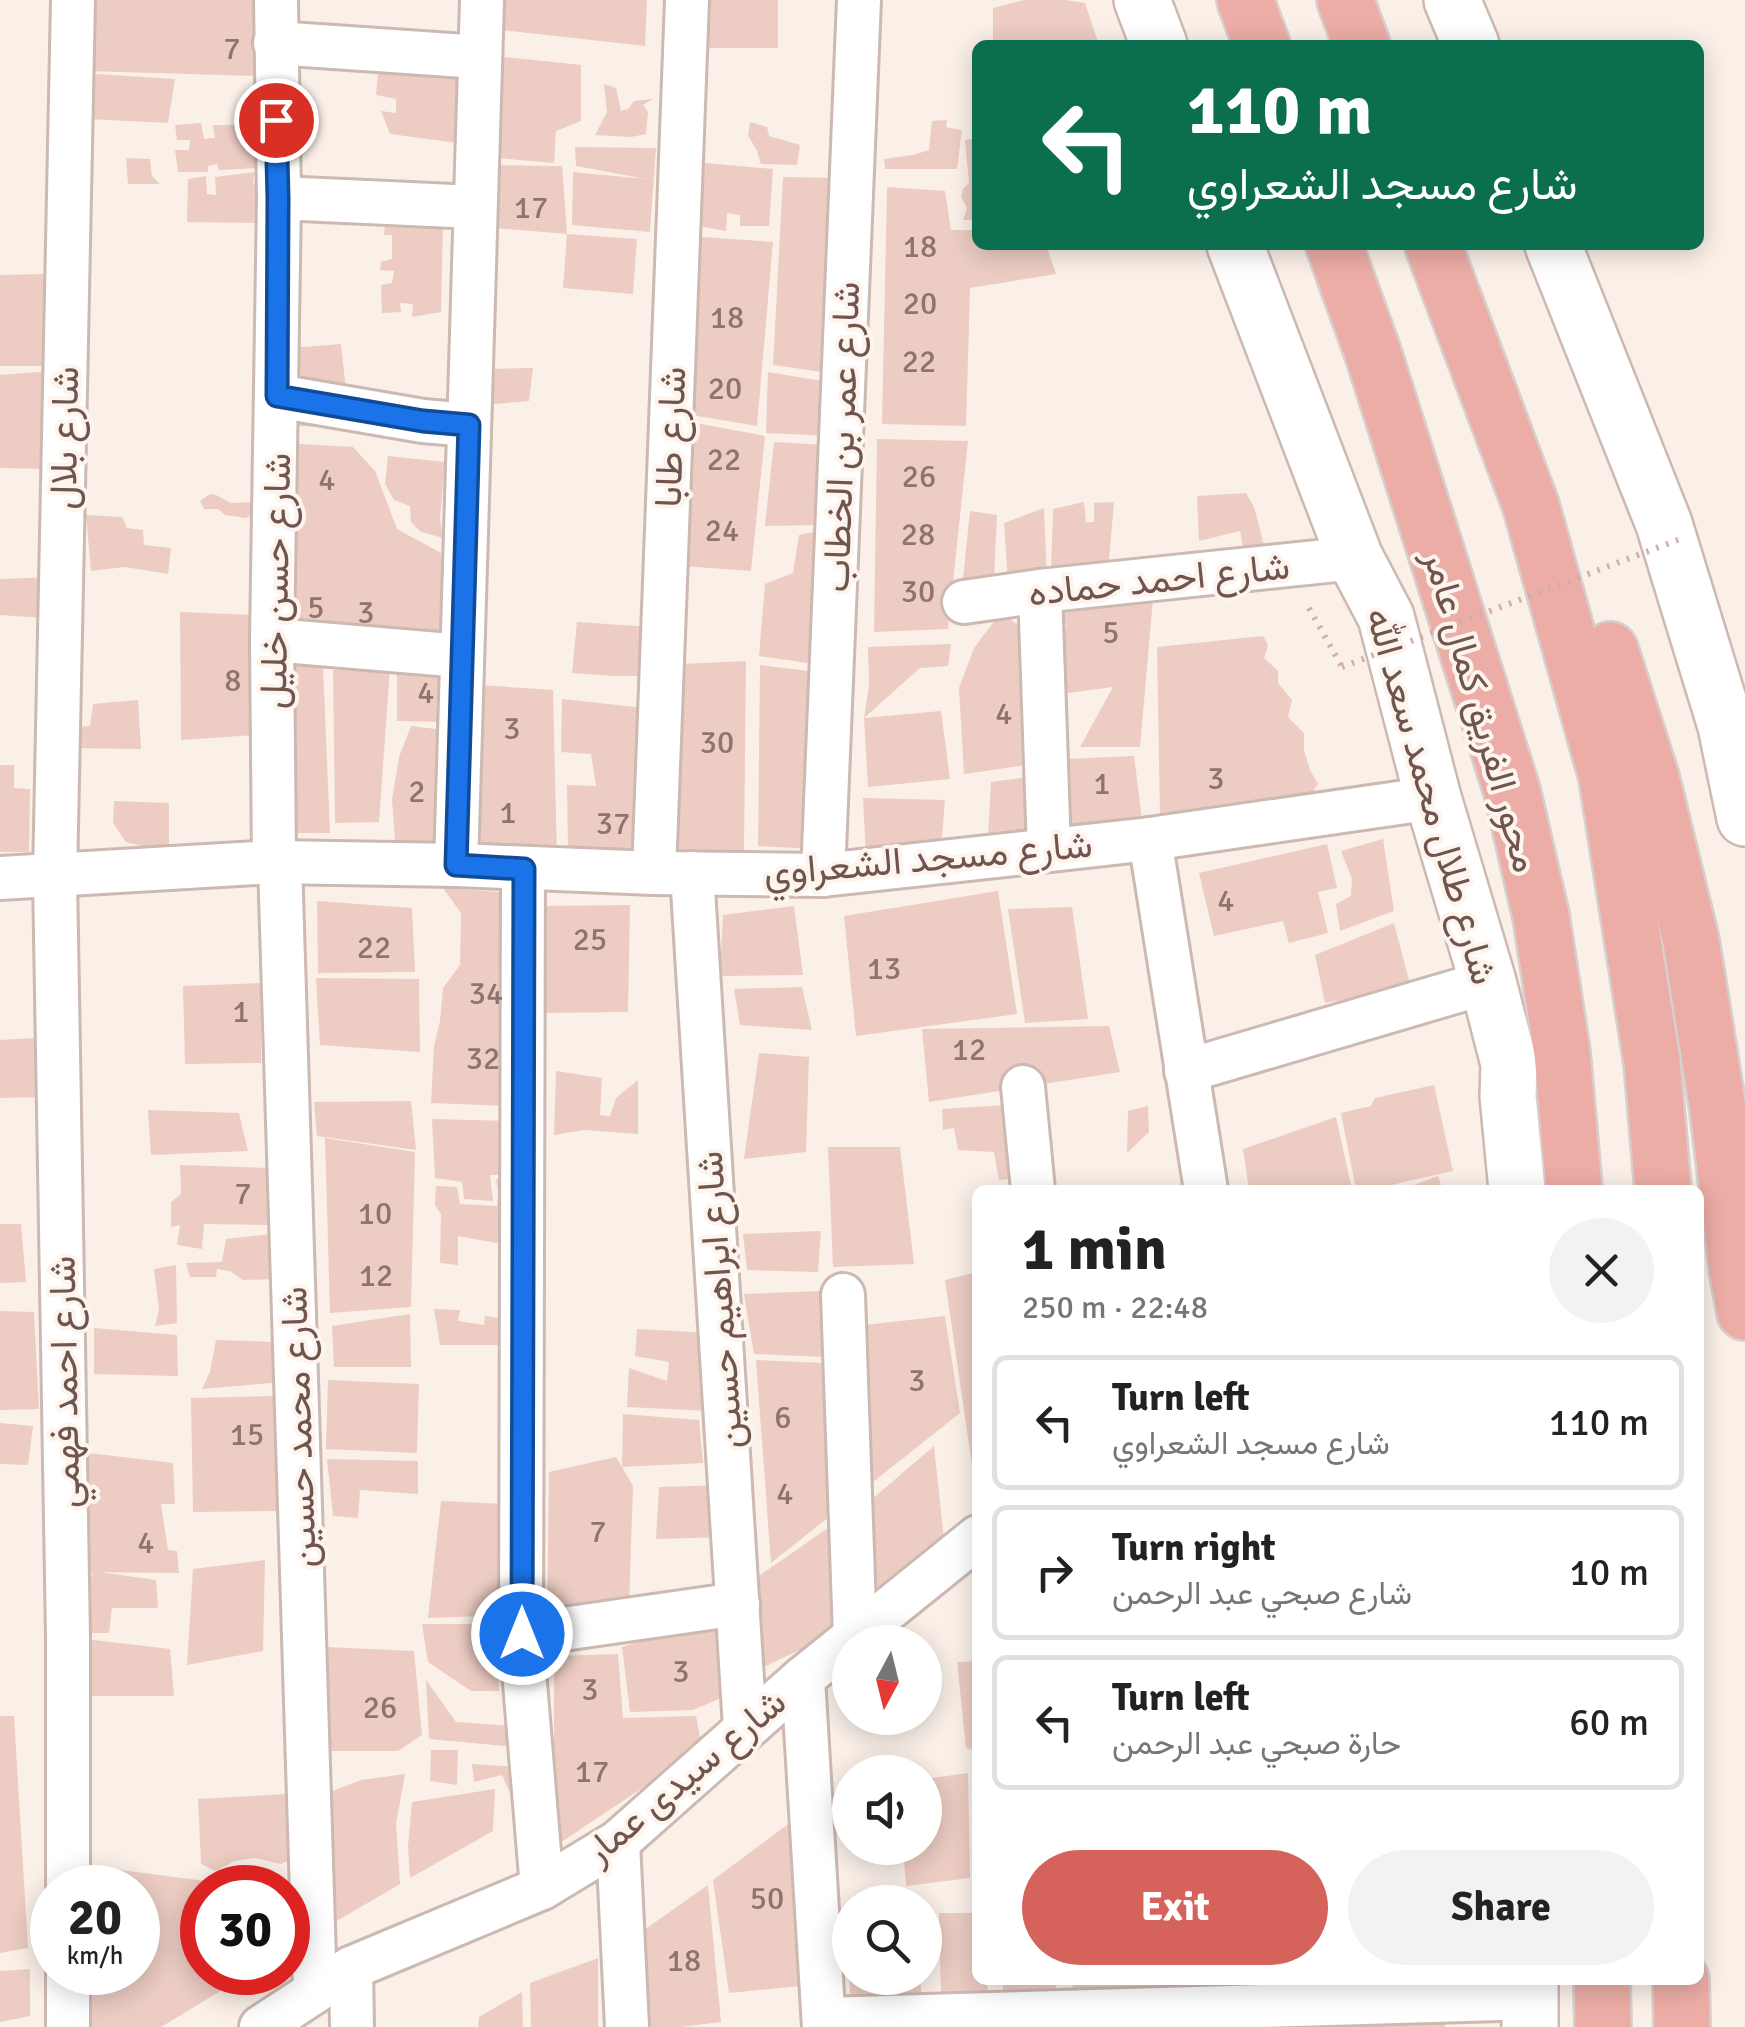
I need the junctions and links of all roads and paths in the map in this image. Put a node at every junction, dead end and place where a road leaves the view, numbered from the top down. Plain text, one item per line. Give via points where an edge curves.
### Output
1 (73, 0) edge
2 (276, 0) edge
3 (482, 0) edge
4 (687, 0) edge
5 (859, 0) edge
6 (1142, 0) edge
7 (1246, 0) edge
8 (1346, 0) edge
9 (1452, 0) edge
10 (1157, 40) edge
11 (1260, 40) edge
12 (1360, 40) edge
13 (1469, 40) edge
14 (275, 42) junction
15 (480, 57) junction
16 (278, 198) junction
17 (474, 207) junction
18 (1237, 250) edge
19 (1336, 250) edge
20 (1435, 250) edge
21 (1556, 250) edge
22 (277, 396) junction
23 (469, 425) junction
24 (1530, 506) junction
25 (1683, 538) dead end
26 (1355, 558) junction
27 (1040, 591) junction
28 (964, 602) dead end
29 (272, 640) junction
30 (462, 656) junction
31 (1342, 667) dead end
32 (1433, 798) junction
33 (1745, 818) edge
34 (1150, 839) junction
35 (1049, 850) junction
36 (277, 863) junction
37 (456, 865) junction
38 (524, 869) junction
39 (673, 873) junction
40 (823, 875) junction
41 (55, 876) junction
42 (0, 878) edge
43 (1488, 982) junction
44 (1186, 1070) junction
45 (1023, 1087) dead end
46 (1033, 1185) edge
47 (1205, 1185) edge
48 (1517, 1185) edge
49 (1574, 1185) edge
50 (1663, 1185) edge
51 (843, 1295) dead end
52 (1745, 1312) edge
53 (972, 1543) edge
54 (738, 1604) junction
55 (855, 1625) edge
56 (869, 1625) edge
57 (522, 1634) junction
58 (832, 1655) edge
59 (803, 1678) junction
60 (746, 1728) junction
61 (618, 1842) junction
62 (68, 1865) edge
63 (542, 1888) junction
64 (351, 1968) junction
65 (1602, 1985) edge
66 (1681, 1985) edge
67 (316, 1991) junction
68 (1212, 1993) edge
69 (68, 1995) edge
70 (1530, 2002) edge
71 (824, 2023) edge
72 (68, 2027) edge
73 (261, 2027) edge
74 (352, 2027) edge
75 (626, 2027) edge
76 (1603, 2027) edge
77 (1682, 2027) edge

1 - 41 street, شارع بلال
2 - 14 street, شارع حسن خليل
3 - 15 street
4 - 39 street, شارع طابا
5 - 40 street, شارع عمر بن الخطاب
6 - 10 main road
7 - 11 highway
8 - 12 highway
9 - 13 main road
14 - 15 street
14 - 16 street, شارع حسن خليل
15 - 17 street
16 - 17 street
16 - 22 street, شارع حسن خليل
17 - 23 street
18 - 26 main road, شارع طلال محمد سعد الله
19 - 49 highway, محور الفريق كمال عامر via 1512,790 1541,916
20 - 24 highway
21 - 33 main road via 1664,524 1726,726
22 - 23 street
22 - 29 street, شارع حسن خليل
23 - 30 street
24 - 50 highway via 1607,776 1652,1062
24 - 52 highway via 1605,635 1651,778 1691,941
25 - 31 path, bridge
26 - 27 street, شارع احمد حماده
26 - 32 main road, شارع طلال محمد سعد الله via 1386,618
27 - 28 street, شارع احمد حماده
27 - 35 street
29 - 30 street
29 - 36 street, شارع حسن خليل
30 - 37 street
32 - 34 street, شارع مسجد الشعراوي
32 - 43 main road, شارع طلال محمد سعد الله
34 - 35 street, شارع مسجد الشعراوي
34 - 44 street
35 - 40 street, شارع مسجد الشعراوي
36 - 37 street, شارع مسجد الشعراوي
36 - 41 street, شارع مسجد الشعراوي
36 - 67 street, شارع محمد حسين
37 - 38 street, شارع مسجد الشعراوي
38 - 39 street, شارع مسجد الشعراوي
38 - 57 street
39 - 40 street, شارع مسجد الشعراوي
39 - 54 street, شارع ابراهيم حسين
41 - 42 street, شارع مسجد الشعراوي
41 - 62 street, شارع احمد فهمي
43 - 44 street
43 - 48 main road, شارع طلال محمد سعد الله via 1509,1064
44 - 47 street
45 - 46 street
51 - 55 street
53 - 56 street, شارع سيدى عمار
54 - 57 street
54 - 60 street, شارع ابراهيم حسين
57 - 63 street
58 - 59 street, شارع سيدى عمار
59 - 60 street, شارع سيدى عمار
59 - 71 street
60 - 61 street, شارع سيدى عمار
61 - 63 street, شارع سيدى عمار
61 - 75 street
63 - 64 street, شارع سيدى عمار
64 - 67 street, شارع سيدى عمار
64 - 74 street
65 - 76 highway
66 - 77 highway
67 - 73 street, شارع سيدى عمار
68 - 70 street
68 - 71 street
69 - 72 street

